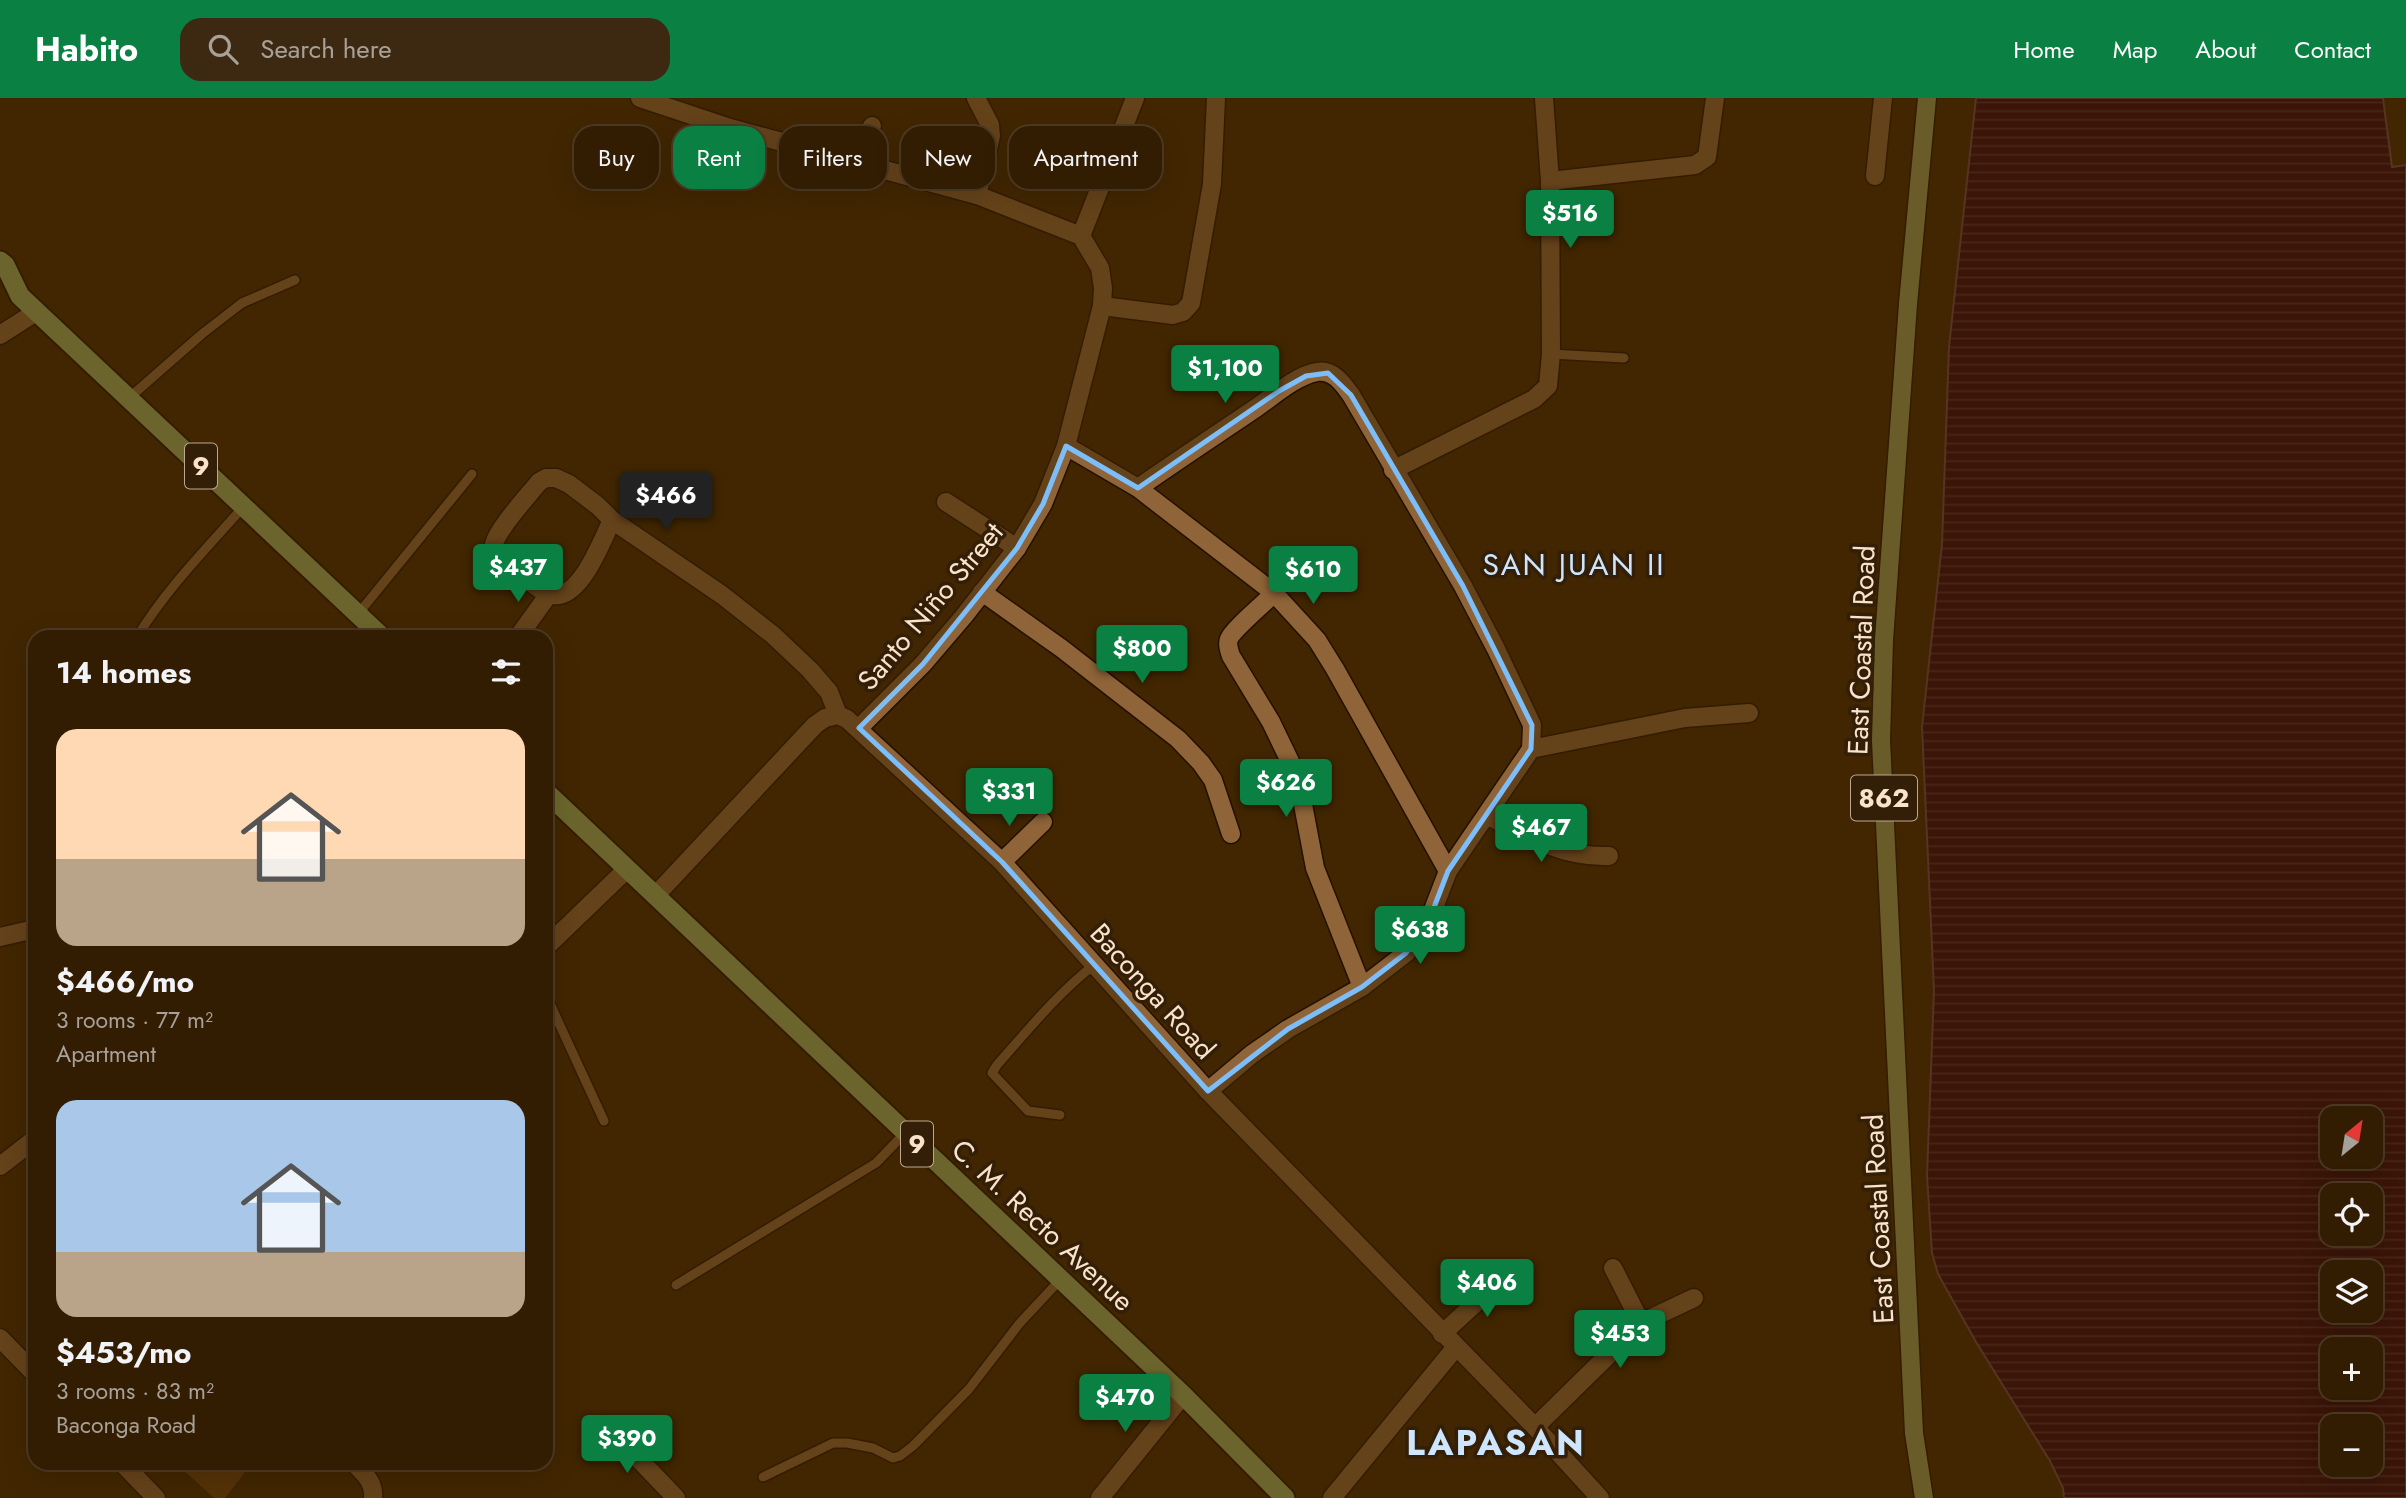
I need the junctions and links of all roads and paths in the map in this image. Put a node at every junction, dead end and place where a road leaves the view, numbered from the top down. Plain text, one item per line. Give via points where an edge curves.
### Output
1 (640, 98) edge
2 (976, 98) edge
3 (1135, 98) edge
4 (1216, 98) edge
5 (1544, 98) edge
6 (1715, 98) edge
7 (1883, 98) edge
8 (1927, 98) edge
9 (779, 142) edge
10 (887, 171) edge
11 (1875, 176) dead end
12 (1550, 181) junction
13 (977, 195) junction
14 (1081, 236) junction
15 (0, 261) edge
16 (295, 280) dead end
17 (0, 292) edge
18 (19, 296) junction
19 (1102, 306) junction
20 (36, 312) junction
21 (0, 335) edge
22 (1551, 354) junction
23 (1624, 358) dead end
24 (129, 398) junction
25 (1066, 446) junction
26 (1393, 470) junction
27 (471, 474) dead end
28 (1138, 488) junction
29 (946, 502) dead end
30 (244, 506) junction
31 (612, 520) junction
32 (1017, 548) junction
33 (982, 593) junction
34 (1273, 593) junction
35 (549, 594) junction
36 (358, 614) junction
37 (142, 630) edge
38 (375, 630) edge
39 (523, 630) edge
40 (1749, 713) dead end
41 (838, 715) junction
42 (859, 728) junction
43 (1531, 749) junction
44 (553, 799) edge
45 (1487, 814) junction
46 (1043, 822) dead end
47 (1231, 835) dead end
48 (1609, 856) dead end
49 (1002, 862) junction
50 (627, 869) junction
51 (1448, 871) junction
52 (655, 896) junction
53 (28, 931) edge
54 (0, 937) edge
55 (553, 940) edge
56 (1094, 965) junction
57 (1362, 987) junction
58 (553, 1010) edge
59 (1208, 1091) junction
60 (1060, 1115) dead end
61 (604, 1121) dead end
62 (905, 1133) junction
63 (28, 1144) edge
64 (0, 1166) edge
65 (1613, 1268) dead end
66 (1505, 1276) dead end
67 (1060, 1280) junction
68 (676, 1285) dead end
69 (1694, 1298) dead end
70 (1641, 1322) junction
71 (1443, 1334) junction
72 (0, 1338) edge
73 (1455, 1347) junction
74 (28, 1367) edge
75 (1183, 1395) junction
76 (606, 1425) dead end
77 (1535, 1427) junction
78 (129, 1470) edge
79 (361, 1470) edge
80 (763, 1477) dead end
81 (156, 1498) edge
82 (373, 1498) edge
83 (676, 1498) edge
84 (1100, 1498) edge
85 (1285, 1498) edge
86 (1332, 1498) edge
87 (1600, 1498) edge
88 (1924, 1498) edge

1 - 9 street
2 - 13 street via 991,136
3 - 14 street
4 - 19 street via 1212,184 1191,303 1172,315
5 - 12 street
6 - 12 street via 1707,157 1695,165
7 - 11 street
8 - 88 main road, East Coastal Road / 862 via 1908,304 1881,740 1914,1433
10 - 13 street
12 - 22 street
13 - 14 street
14 - 19 street, Santo Niño Street via 1100,268
15 - 18 highway, 9
16 - 24 lane via 242,303
17 - 18 highway
18 - 20 highway, 9
19 - 25 street, Santo Niño Street
20 - 21 street
20 - 24 highway, 9
22 - 23 lane
22 - 26 street via 1548,386 1541,395
24 - 30 highway, 9
25 - 28 street
25 - 32 street, Santo Niño Street via 1043,504
26 - 28 street via 1340,380 1318,372 1279,391
26 - 43 street via 1496,649 1532,725
27 - 36 lane
28 - 34 street
29 - 32 street
30 - 36 highway, 9
30 - 37 lane via 180,576
31 - 35 street via 577,585 569,593
31 - 35 street via 569,484 556,478 539,482 493,549
31 - 41 street via 773,635 829,692
32 - 33 street, Santo Niño Street
33 - 42 street, Santo Niño Street via 923,664
33 - 47 street via 1178,739 1213,780
34 - 51 street via 1317,640
34 - 57 street via 1229,638 1228,648 1298,778 1315,868
35 - 39 street
36 - 38 highway, 9
40 - 43 street via 1685,718
41 - 42 street, Baconga Road
41 - 52 street via 815,725
42 - 49 street, Baconga Road
43 - 45 street
44 - 50 highway, C. M. Recto Avenue / 9
45 - 48 street via 1559,850
45 - 51 street
46 - 49 street
49 - 56 street, Baconga Road
50 - 52 highway, C. M. Recto Avenue / 9
50 - 55 street
51 - 57 street via 1419,937
52 - 62 highway, C. M. Recto Avenue / 9
53 - 54 street
56 - 59 street, Baconga Road
56 - 60 lane via 992,1073 1028,1111
57 - 59 street via 1287,1029
58 - 61 lane
59 - 71 street, Baconga Road
62 - 67 highway, C. M. Recto Avenue / 9
62 - 68 lane via 876,1163
63 - 64 street
65 - 70 street
66 - 71 street
67 - 75 highway, C. M. Recto Avenue / 9
67 - 80 lane via 1019,1324 969,1390 900,1456 833,1443
69 - 70 street
70 - 77 street
71 - 73 street, Baconga Road
72 - 74 street
73 - 77 street, Baconga Road
73 - 86 street
75 - 84 street
75 - 85 highway, C. M. Recto Avenue / 9
76 - 83 street
77 - 87 street, Baconga Road
78 - 81 street
79 - 82 street via 369,1479

